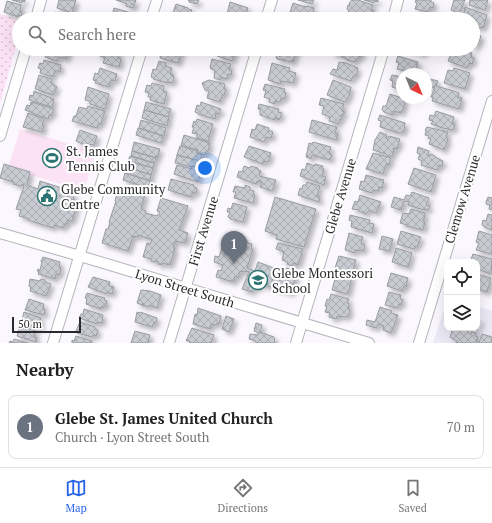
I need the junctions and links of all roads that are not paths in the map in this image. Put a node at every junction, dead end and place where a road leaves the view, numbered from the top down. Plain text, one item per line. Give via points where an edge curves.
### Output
1 (41, 0) edge
2 (157, 0) edge
3 (272, 0) edge
4 (398, 0) edge
5 (38, 12) edge
6 (154, 12) edge
7 (268, 12) edge
8 (394, 12) edge
9 (24, 56) edge
10 (140, 56) edge
11 (255, 56) edge
12 (382, 56) edge
13 (492, 102) edge
14 (0, 136) edge
15 (0, 233) edge
16 (80, 256) junction
17 (185, 288) junction
18 (301, 323) junction
19 (53, 343) edge
20 (169, 343) edge
21 (296, 343) edge
22 (369, 343) edge
23 (419, 343) edge

1 - 5 street
2 - 6 street
3 - 7 street
4 - 8 street
9 - 14 street
10 - 16 street
11 - 17 street, First Avenue
12 - 18 street, Glebe Avenue
13 - 23 street, Clemow Avenue
15 - 16 street, Lyon Street South
16 - 17 street, Lyon Street South
16 - 19 street
17 - 18 street, Lyon Street South
17 - 20 street, First Avenue
18 - 21 street, Glebe Avenue
18 - 22 street, Lyon Street South

